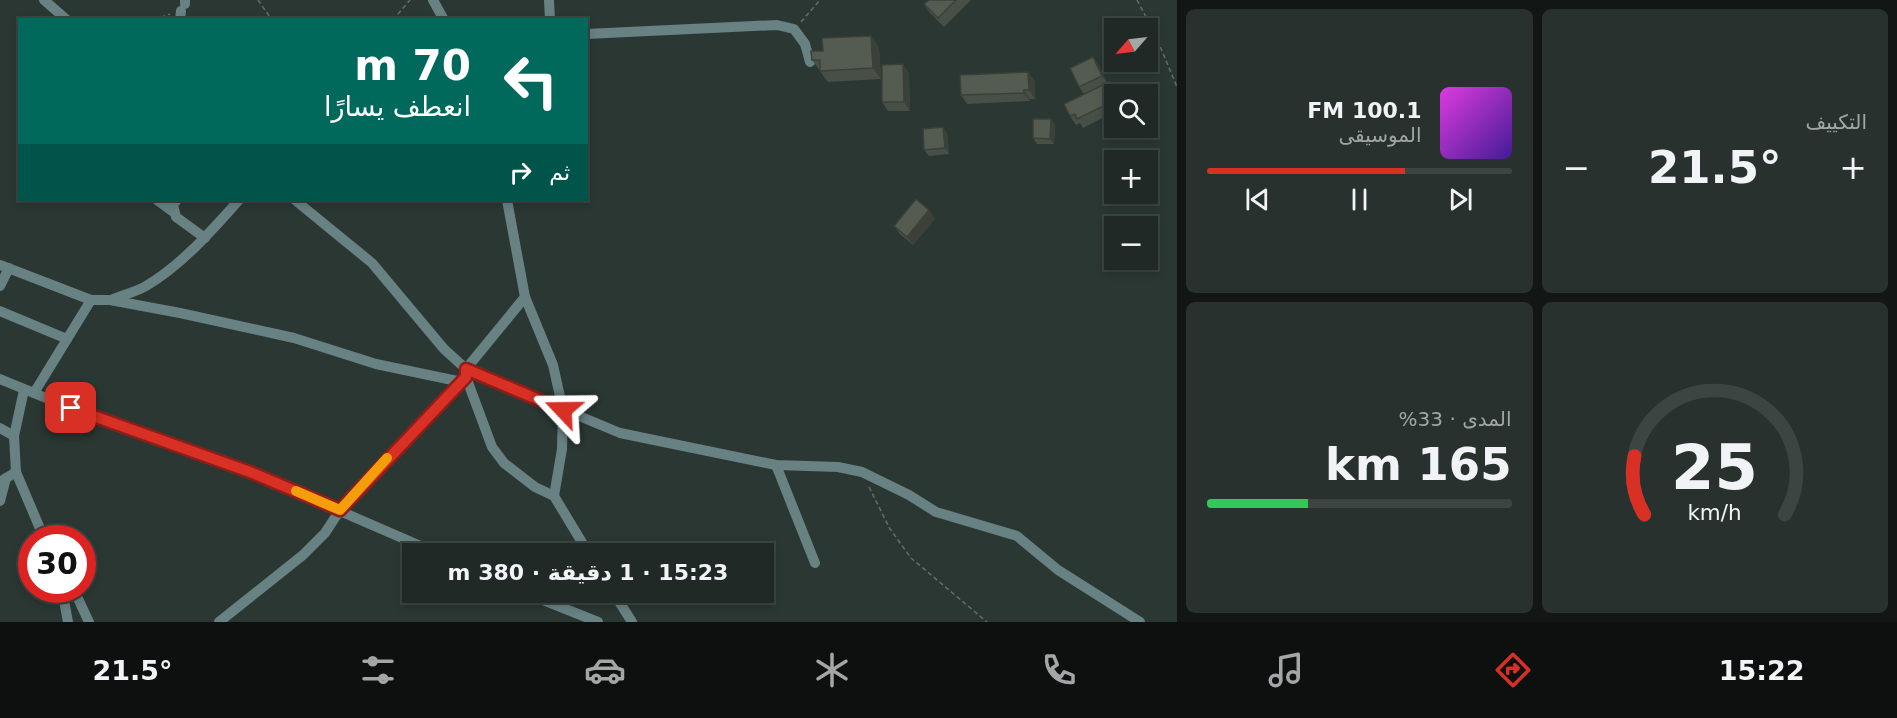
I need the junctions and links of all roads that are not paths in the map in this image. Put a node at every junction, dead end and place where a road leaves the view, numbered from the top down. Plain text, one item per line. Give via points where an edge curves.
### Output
1 (44, 0) edge
2 (433, 0) edge
3 (549, 0) edge
4 (65, 18) edge
5 (443, 18) edge
6 (550, 18) edge
7 (588, 34) edge
8 (810, 62) edge
9 (158, 201) edge
10 (177, 201) edge
11 (237, 201) edge
12 (296, 201) edge
13 (507, 201) edge
14 (172, 211) junction
15 (205, 238) junction
16 (4, 267) edge
17 (0, 286) edge
18 (525, 297) junction
19 (91, 300) junction
20 (110, 300) junction
21 (0, 311) edge
22 (67, 339) junction
23 (465, 376) junction
24 (0, 379) edge
25 (29, 392) junction
26 (563, 410) junction
27 (0, 428) edge
28 (14, 436) junction
29 (776, 465) junction
30 (7, 478) edge
31 (554, 496) junction
32 (0, 501) edge
33 (340, 510) junction
34 (36, 525) edge
35 (414, 543) edge
36 (582, 543) edge
37 (814, 563) dead end
38 (64, 603) edge
39 (80, 603) edge
40 (551, 603) edge
41 (620, 603) edge
42 (68, 622) edge
43 (89, 622) edge
44 (219, 622) edge
45 (598, 622) edge
46 (632, 622) edge
47 (1140, 622) edge

1 - 4 street
2 - 5 street
3 - 6 street
7 - 8 street via 777,25 794,29 805,44
9 - 14 street
10 - 14 street
11 - 15 street
12 - 23 street via 372,262
13 - 18 street
14 - 15 street
15 - 20 street via 145,287
16 - 17 street
16 - 19 street
18 - 23 street
18 - 26 street via 553,365
19 - 20 street
19 - 22 street
20 - 23 street via 294,338 376,364
21 - 22 street
22 - 25 street
23 - 26 street
23 - 31 street via 492,447 504,463
23 - 33 street
24 - 25 street
25 - 28 street
25 - 33 street via 250,472
26 - 29 street via 620,433
26 - 31 street via 562,449
27 - 28 street
28 - 30 street
29 - 37 street
29 - 47 street via 838,467 862,472 936,512 1017,536 1058,570
30 - 32 street
30 - 34 street
31 - 36 street
33 - 35 street
33 - 44 street via 325,533 303,555
38 - 42 street
39 - 43 street
40 - 45 street
41 - 46 street

